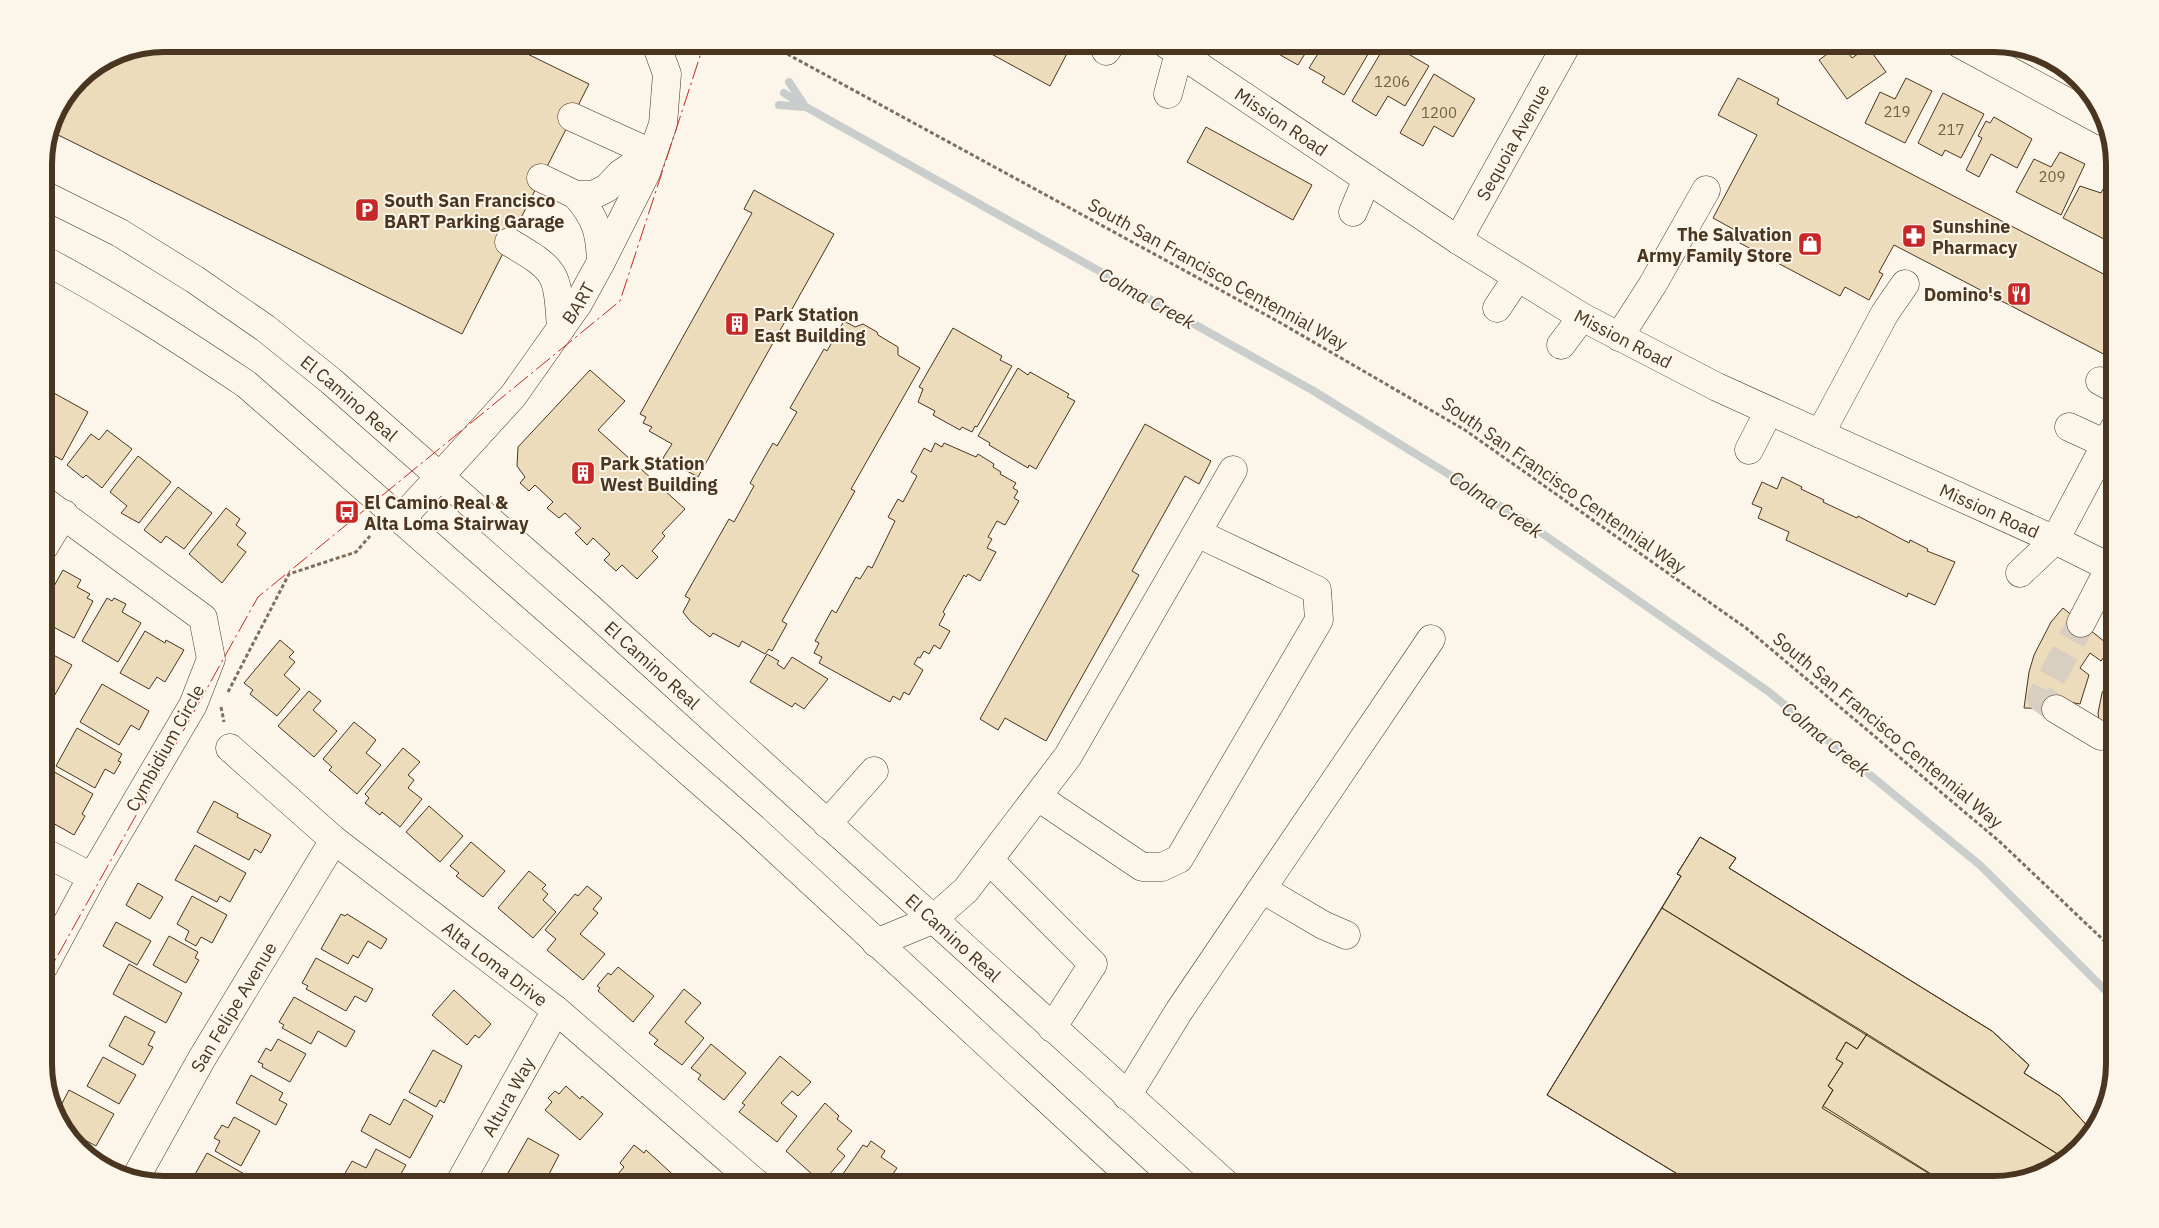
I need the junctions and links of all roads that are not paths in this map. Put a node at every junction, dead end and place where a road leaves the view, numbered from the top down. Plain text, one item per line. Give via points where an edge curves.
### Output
1 (659, 52) edge
2 (1172, 52) edge
3 (1178, 52) edge
4 (1563, 52) edge
5 (1975, 52) edge
6 (1168, 94) dead end
7 (572, 117) dead end
8 (2096, 117) edge
9 (651, 154) junction
10 (542, 178) dead end
11 (1367, 179) junction
12 (1706, 190) dead end
13 (576, 195) junction
14 (53, 200) edge
15 (1353, 212) dead end
16 (1458, 240) junction
17 (509, 242) dead end
18 (600, 262) junction
19 (53, 265) edge
20 (1517, 278) junction
21 (1905, 284) dead end
22 (1497, 308) dead end
23 (1582, 316) junction
24 (561, 328) junction
25 (1619, 337) junction
26 (1561, 346) dead end
27 (1769, 411) junction
28 (2069, 427) dead end
29 (1820, 434) junction
30 (2106, 438) edge
31 (1750, 450) dead end
32 (2106, 451) edge
33 (1233, 470) dead end
34 (441, 476) junction
35 (54, 508) edge
36 (400, 519) junction
37 (1197, 532) junction
38 (2055, 540) junction
39 (2106, 566) edge
40 (2020, 573) dead end
41 (2106, 579) edge
42 (2080, 622) tunnel mouth
43 (1431, 639) dead end
44 (2056, 708) tunnel mouth
45 (2101, 736) dead end
46 (230, 748) road end
47 (874, 772) dead end
48 (1038, 797) junction
49 (827, 824) junction
50 (334, 840) junction
51 (53, 857) edge
52 (990, 860) junction
53 (92, 877) junction
54 (1262, 889) junction
55 (932, 920) junction
56 (1346, 935) dead end
57 (876, 943) junction
58 (53, 949) edge
59 (556, 1010) junction
60 (1052, 1028) junction
61 (1127, 1096) junction
62 (138, 1173) edge
63 (463, 1176) edge
64 (738, 1176) edge
65 (1130, 1176) edge
66 (1217, 1176) edge

1 - 9 main road, BART via 667,74 663,124
2 - 6 main road
3 - 11 main road, Mission Road
4 - 16 main road, Sequoia Avenue
5 - 8 main road
7 - 9 main road
9 - 13 main road via 620,174 607,188 593,195
9 - 18 main road, BART via 646,173
10 - 13 main road
11 - 15 main road
11 - 16 main road, Mission Road
12 - 25 main road via 1654,284
13 - 18 main road via 591,212 600,236
14 - 34 main road, El Camino Real via 120,234 265,328 331,380
16 - 20 main road, Mission Road
17 - 24 main road via 544,263 556,279
18 - 24 main road, BART
19 - 36 main road via 91,284 246,384
20 - 22 main road
20 - 23 main road, Mission Road
21 - 29 main road via 1885,312
23 - 25 main road, Mission Road
23 - 26 main road
24 - 34 main road, BART via 512,396
25 - 27 main road, Mission Road
27 - 29 main road, Mission Road
27 - 31 main road
28 - 30 main road
29 - 38 main road, Mission Road
32 - 38 main road
33 - 37 main road
34 - 36 main road, BART
34 - 49 main road, El Camino Real
35 - 53 main road, Cymbidium Circle via 203,618 211,659 193,705
36 - 57 main road via 751,826
37 - 48 main road via 1068,756
37 - 48 main road via 1317,590 1319,620 1179,859 1162,867 1142,867
38 - 39 main road, Mission Road
38 - 40 main road
41 - 42 main road
43 - 54 main road
44 - 45 main road
46 - 50 main road, Alta Loma Drive
47 - 49 main road
48 - 52 main road
49 - 55 main road, El Camino Real
50 - 59 main road, Alta Loma Drive
50 - 62 main road, San Felipe Avenue via 201,1060
51 - 53 main road
52 - 55 main road via 966,890
52 - 60 main road via 1093,964
53 - 58 main road, Cymbidium Circle
54 - 56 main road
54 - 61 main road via 1179,1011
55 - 57 main road
55 - 60 main road, El Camino Real
57 - 65 main road
59 - 63 main road, Altura Way
59 - 64 main road, Alta Loma Drive
60 - 61 main road, El Camino Real
61 - 66 main road, El Camino Real

